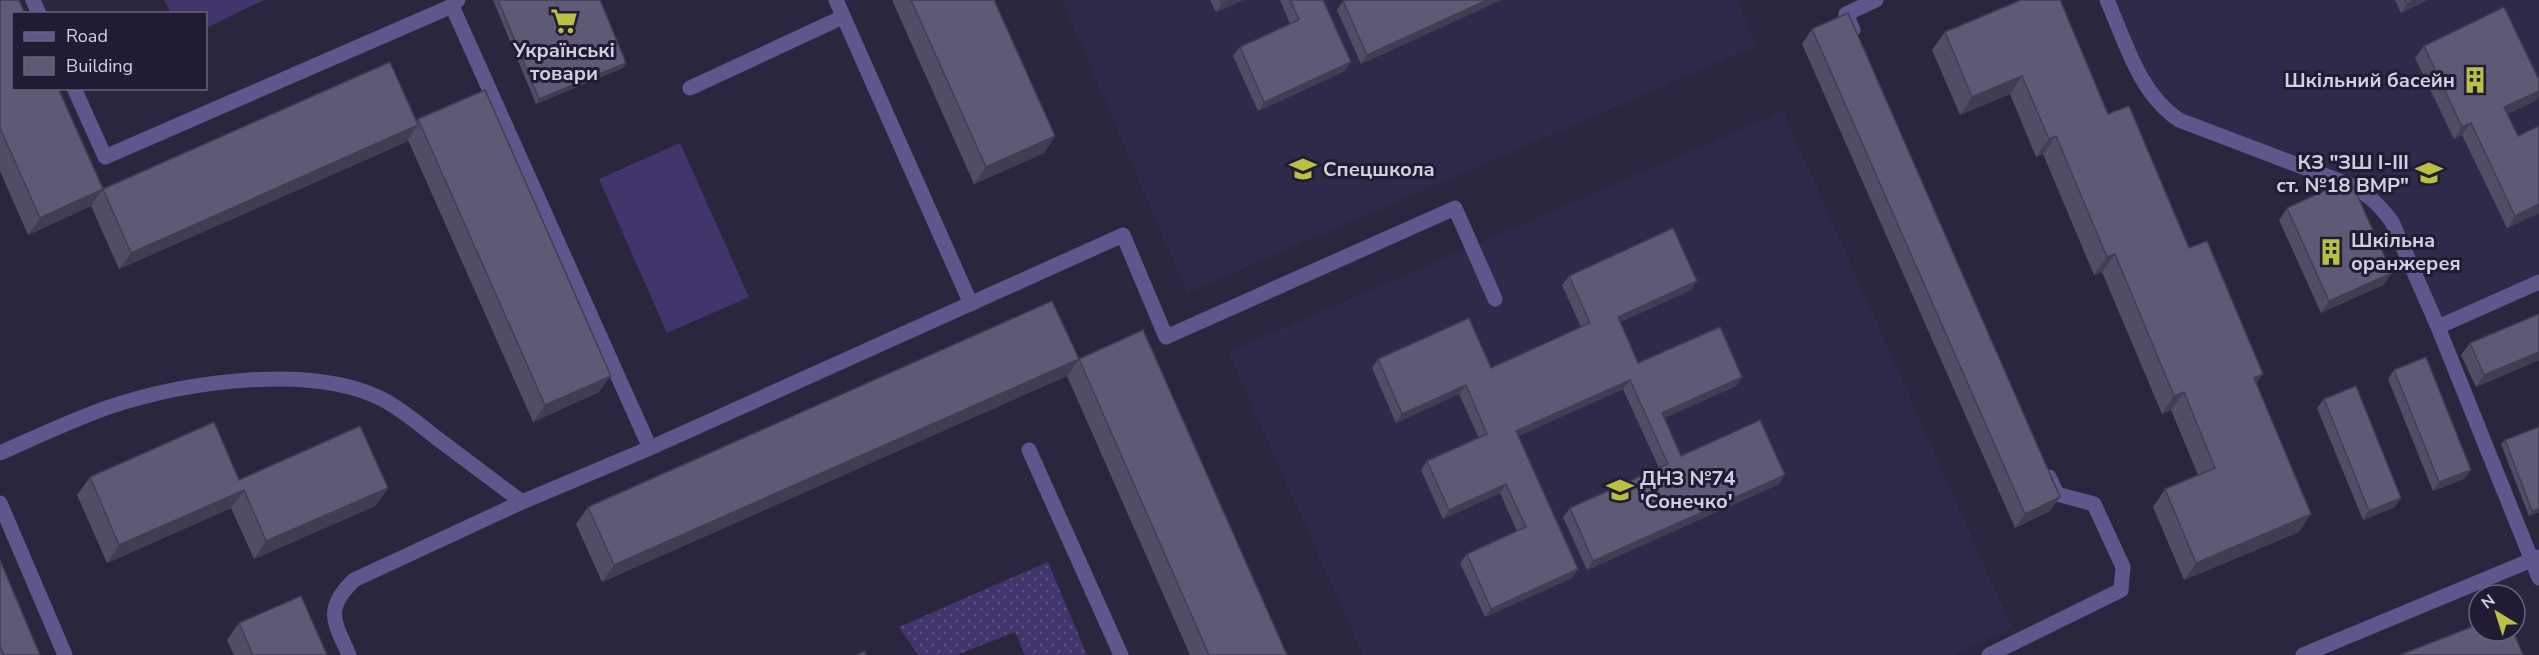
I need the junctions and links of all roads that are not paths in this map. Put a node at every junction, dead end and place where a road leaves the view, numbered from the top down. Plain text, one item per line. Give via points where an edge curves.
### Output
1 (836, 0) edge
2 (1876, 0) edge
3 (2107, 0) edge
4 (455, 3) edge
5 (843, 17) junction
6 (1860, 46) edge
7 (690, 88) dead end
8 (75, 90) edge
9 (2539, 282) edge
10 (1495, 299) dead end
11 (971, 304) junction
12 (2438, 327) junction
13 (650, 448) junction
14 (1029, 450) dead end
15 (0, 453) edge
16 (2042, 462) edge
17 (522, 501) junction
18 (0, 503) edge
19 (2535, 559) edge
20 (2539, 578) edge
21 (65, 655) edge
22 (349, 655) edge
23 (1121, 655) edge
24 (1989, 655) edge
25 (2303, 655) edge

1 - 5 street
2 - 6 street via 1846,14
3 - 12 street via 2143,81 2165,111 2179,120 2363,191 2381,207 2392,222
4 - 8 street via 105,157
4 - 13 street
5 - 7 street
5 - 11 street
9 - 12 street
10 - 11 street via 1455,208 1166,337 1123,235
11 - 13 street
12 - 19 street
13 - 17 street
14 - 23 street
15 - 17 street via 102,410 149,398 242,381 306,380 362,390 396,407
16 - 24 street via 2057,494 2094,504 2123,567 2121,590
17 - 22 street via 354,580 340,594 334,609 334,622
18 - 21 street
19 - 20 street
19 - 25 street

